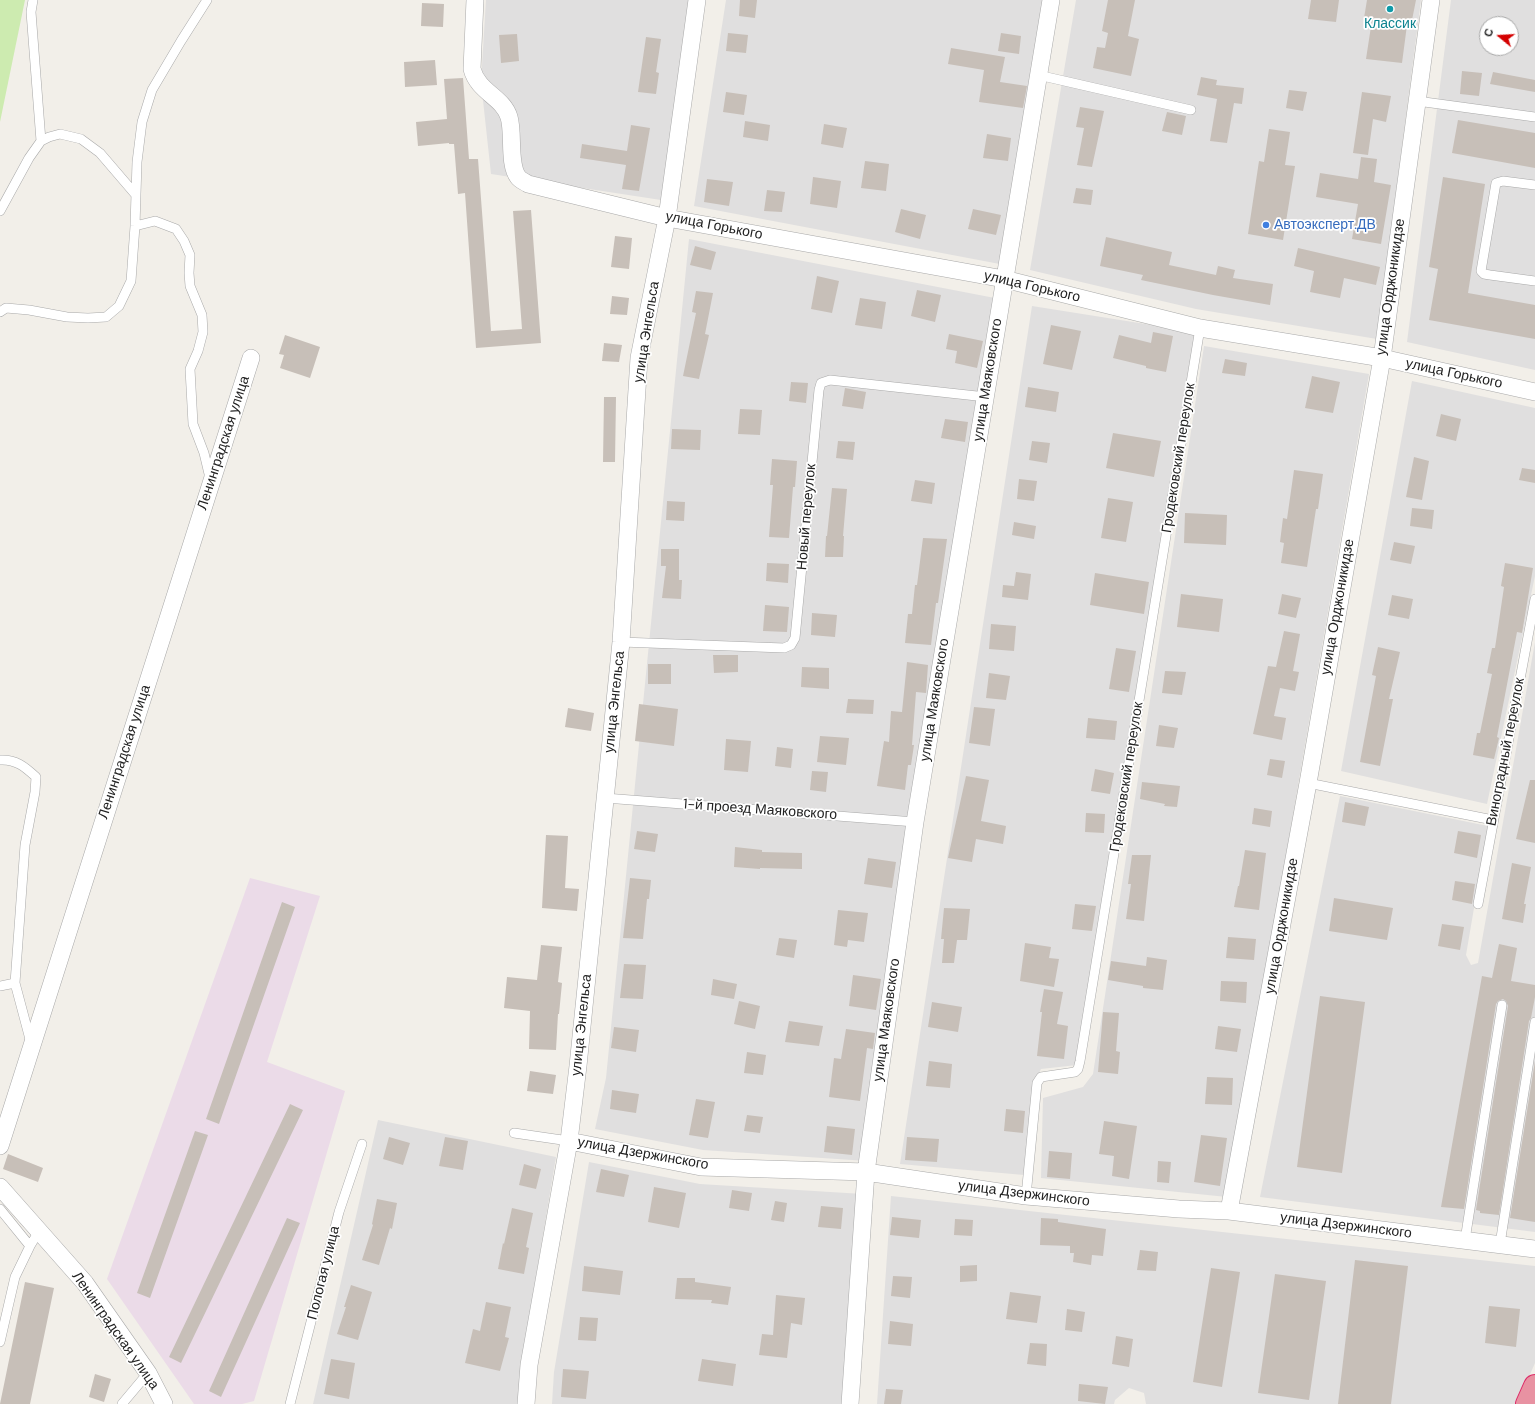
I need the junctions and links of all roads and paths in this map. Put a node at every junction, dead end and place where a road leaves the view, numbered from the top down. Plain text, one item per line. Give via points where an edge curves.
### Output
1 (33, 0) edge
2 (207, 0) edge
3 (476, 0) edge
4 (697, 0) edge
5 (1051, 0) edge
6 (1431, 0) edge
7 (1038, 75) junction
8 (1418, 101) junction
9 (1191, 110) dead end
10 (1535, 116) edge
11 (41, 142) junction
12 (1535, 185) edge
13 (136, 195) junction
14 (0, 211) edge
15 (667, 218) junction
16 (135, 226) junction
17 (1004, 279) junction
18 (1535, 282) edge
19 (0, 312) edge
20 (1200, 328) junction
21 (251, 358) dead end
22 (1382, 358) junction
23 (1535, 392) edge
24 (986, 398) junction
25 (211, 482) junction
26 (1535, 599) edge
27 (621, 642) junction
28 (0, 760) edge
29 (1308, 783) junction
30 (605, 798) junction
31 (1493, 820) junction
32 (915, 822) junction
33 (1478, 904) dead end
34 (15, 983) junction
35 (0, 986) edge
36 (1502, 1005) dead end
37 (1535, 1022) edge
38 (31, 1046) junction
39 (514, 1133) dead end
40 (569, 1141) junction
41 (362, 1144) dead end
42 (0, 1146) edge
43 (866, 1172) junction
44 (0, 1187) edge
45 (1026, 1196) junction
46 (0, 1209) edge
47 (1229, 1211) junction
48 (39, 1231) junction
49 (1465, 1240) junction
50 (1500, 1244) junction
51 (30, 1246) junction
52 (1535, 1249) edge
53 (0, 1342) edge
54 (148, 1373) junction
55 (1535, 1386) edge
56 (122, 1404) edge
57 (164, 1404) edge
58 (290, 1404) edge
59 (526, 1404) edge
60 (850, 1404) edge
61 (1527, 1404) edge

1 - 11 lane via 31,12
2 - 13 lane via 152,90 142,122
3 - 15 street, улица Горького via 472,69 479,85 503,106 509,115 514,168 518,178 528,184
4 - 15 street, улица Энгельса
5 - 7 street, улица Маяковского
6 - 8 street, улица Орджоникидзе
7 - 9 lane
7 - 17 street, улица Маяковского
8 - 10 lane
8 - 22 street, улица Орджоникидзе
11 - 13 lane via 60,134 81,140 100,153
11 - 14 lane via 29,158
12 - 18 lane via 1503,181 1496,183 1481,270 1484,274
13 - 16 lane
15 - 17 street, улица Горького
15 - 27 street, улица Энгельса via 639,358
16 - 19 lane via 131,281 119,306 106,317 67,317 6,308
16 - 25 lane via 155,221 176,229 190,255 190,286 202,315 203,332 190,369 193,424
17 - 20 street, улица Горького
17 - 24 street, улица Маяковского
20 - 22 street, улица Горького
20 - 45 lane, Гродековский переулок via 1080,1061 1075,1072 1041,1077 1037,1083
21 - 25 street, Ленинградская улица
22 - 23 street, улица Горького
22 - 29 street, улица Орджоникидзе
24 - 27 lane, Новый переулок via 830,380 822,383 818,390 795,638 792,645 784,648
24 - 32 street, улица Маяковского
25 - 38 street, Ленинградская улица
26 - 31 lane, Виноградный переулок
27 - 30 street, улица Энгельса
28 - 34 lane via 10,760 26,768 36,777 24,845
29 - 31 lane
29 - 47 street, улица Орджоникидзе
30 - 32 lane, 1-й проезд Маяковского
30 - 40 street, улица Энгельса
31 - 33 lane, Виноградный переулок
32 - 43 street, улица Маяковского
34 - 35 lane
34 - 38 lane
36 - 49 lane
37 - 50 lane
38 - 42 street, Ленинградская улица
39 - 40 lane, улица Дзержинского
40 - 43 street, улица Дзержинского via 701,1167
40 - 59 street, улица Энгельса via 529,1365
41 - 58 lane, Пологая улица via 339,1212
43 - 45 street, улица Дзержинского
43 - 60 street, улица Маяковского
44 - 48 street, Ленинградская улица
45 - 47 street, улица Дзержинского
46 - 51 lane
47 - 49 street, улица Дзержинского
48 - 51 lane
48 - 54 street, Ленинградская улица via 85,1284
49 - 50 street, улица Дзержинского
50 - 52 street, улица Дзержинского
51 - 53 lane via 15,1277
54 - 56 lane
54 - 57 street, Ленинградская улица
55 - 61 highway

